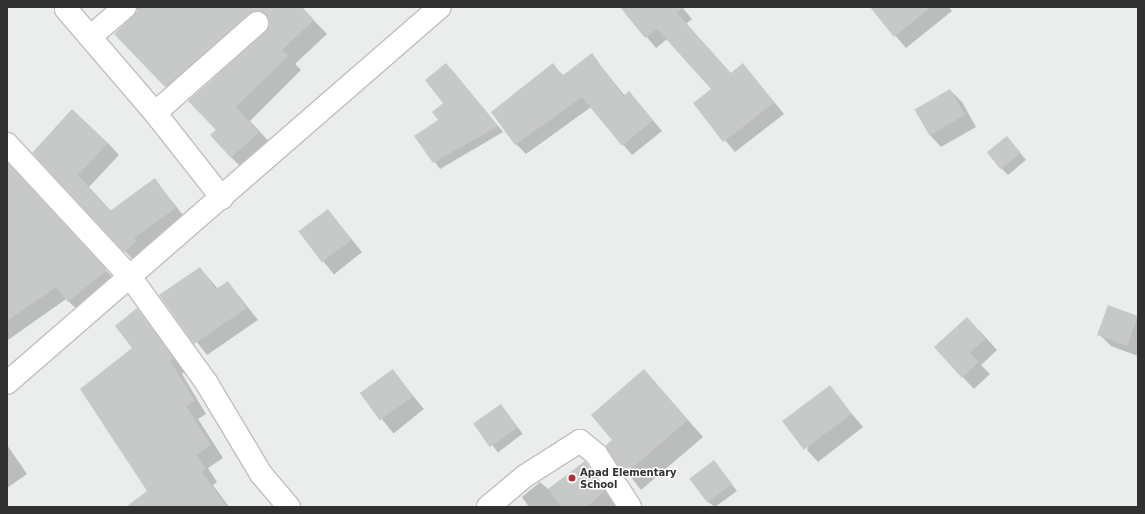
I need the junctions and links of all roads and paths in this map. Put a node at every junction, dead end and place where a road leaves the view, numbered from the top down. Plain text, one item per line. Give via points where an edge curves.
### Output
1 (125, 7) edge
2 (440, 7) edge
3 (66, 9) dead end
4 (257, 23) dead end
5 (90, 37) junction
6 (155, 113) junction
7 (7, 144) edge
8 (222, 198) junction
9 (131, 278) junction
10 (7, 383) edge
11 (289, 507) edge
12 (488, 507) edge
13 (630, 507) edge

1 - 5 street
2 - 8 street
3 - 5 street
4 - 6 street
5 - 6 street
6 - 8 street
7 - 9 street
8 - 9 street
9 - 10 street
9 - 11 street via 206,382 260,474
12 - 13 street via 525,476 580,441 596,454

